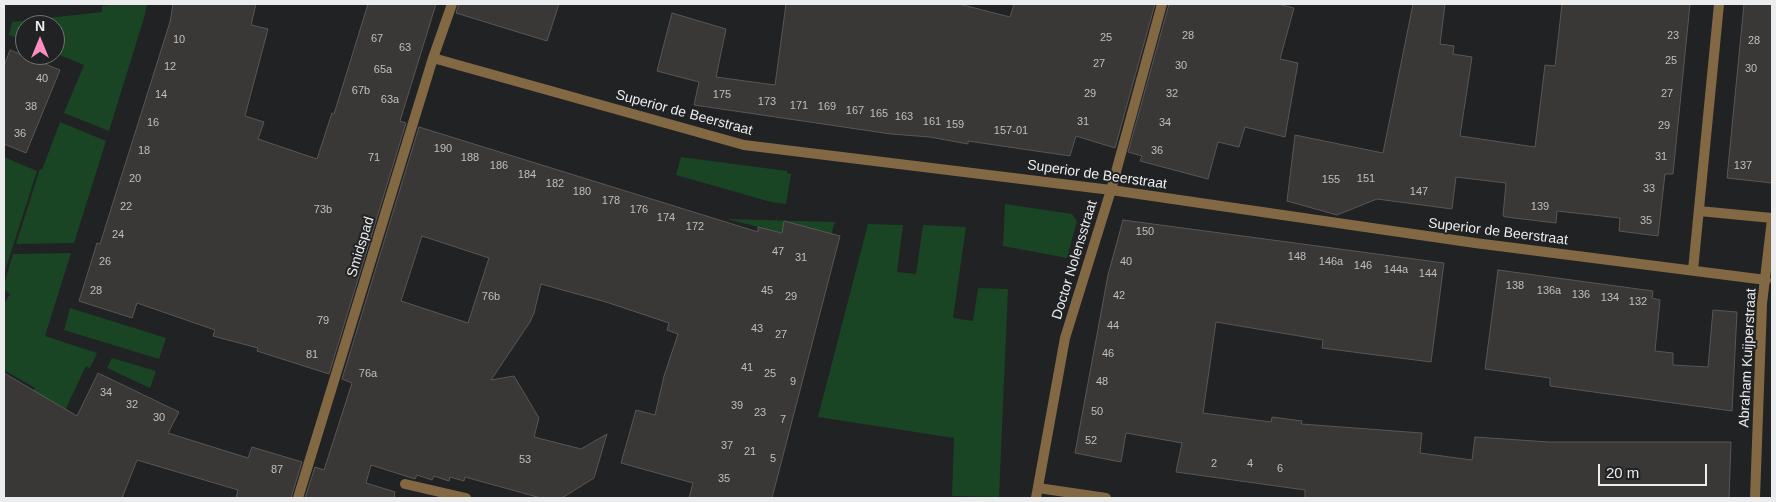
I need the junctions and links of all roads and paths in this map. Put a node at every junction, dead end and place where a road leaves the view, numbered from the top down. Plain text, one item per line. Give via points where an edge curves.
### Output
1 (452, 4) edge
2 (1162, 4) edge
3 (1719, 4) edge
4 (433, 58) junction
5 (1111, 190) junction
6 (1699, 211) junction
7 (1772, 218) edge
8 (1693, 270) junction
9 (1766, 280) junction
10 (405, 484) dead end
11 (1037, 493) edge
12 (298, 498) edge
13 (466, 498) edge
14 (1106, 498) edge
15 (1755, 498) edge

1 - 4 street, Smidspad
2 - 5 street, Doctor Nolensstraat
3 - 6 street
4 - 5 street, Superior de Beerstraat via 744,145
4 - 12 street, Smidspad
5 - 8 street, Superior de Beerstraat via 1474,244
5 - 11 street, Doctor Nolensstraat via 1065,338
6 - 7 street
6 - 8 street
7 - 9 street, Abraham Kuijperstraat
8 - 9 street, Superior de Beerstraat
9 - 15 street, Abraham Kuijperstraat via 1762,304
10 - 13 street
11 - 14 street

